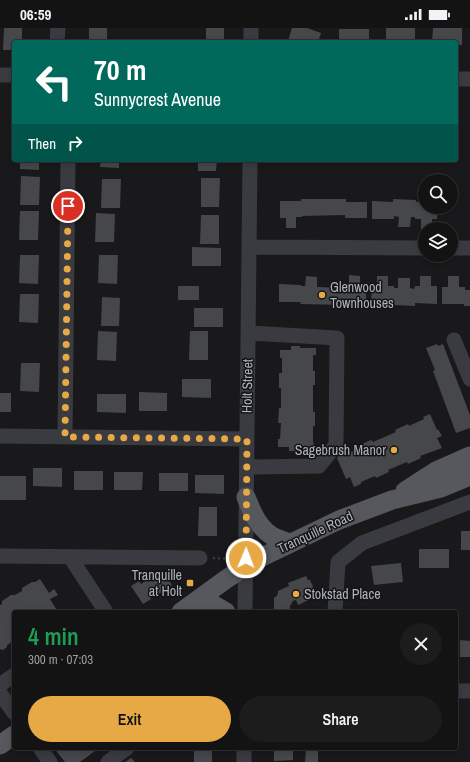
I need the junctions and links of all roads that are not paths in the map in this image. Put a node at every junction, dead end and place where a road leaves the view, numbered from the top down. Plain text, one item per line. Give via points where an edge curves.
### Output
1 (58, 28) edge
2 (251, 28) edge
3 (57, 40) edge
4 (251, 40) edge
5 (0, 75) edge
6 (12, 75) edge
7 (458, 79) edge
8 (470, 79) edge
9 (68, 162) edge
10 (250, 162) edge
11 (249, 248) junction
12 (418, 248) edge
13 (458, 248) edge
14 (470, 248) edge
15 (248, 333) junction
16 (454, 340) dead end
17 (470, 379) edge
18 (0, 436) edge
19 (65, 437) junction
20 (247, 439) junction
21 (470, 456) edge
22 (247, 466) junction
23 (470, 476) edge
24 (246, 497) junction
25 (392, 500) junction
26 (470, 502) edge
27 (290, 543) junction
28 (0, 556) edge
29 (70, 557) junction
30 (200, 558) dead end
31 (246, 566) junction
32 (196, 601) junction
33 (105, 610) edge
34 (184, 610) edge
35 (223, 610) edge
36 (245, 610) edge
37 (335, 610) edge
38 (12, 676) edge
39 (0, 685) edge
40 (458, 691) edge
41 (470, 691) edge
42 (0, 693) edge
43 (12, 711) edge
44 (12, 736) edge
45 (0, 745) edge
46 (41, 750) edge
47 (123, 750) edge
48 (244, 750) edge
49 (50, 762) edge
50 (108, 762) edge
51 (244, 762) edge

1 - 3 street
2 - 4 street
5 - 6 street
7 - 8 street
9 - 19 street
10 - 11 street, Holt Street
11 - 12 street
11 - 15 street, Holt Street
13 - 14 street
15 - 20 street, Holt Street
15 - 22 street via 337,338 336,445 319,466
16 - 17 street
18 - 19 street
19 - 20 street
20 - 22 street, Holt Street
21 - 25 main road, Tranquille Road via 436,472
22 - 24 street, Holt Street
23 - 25 main road, Tranquille Road via 441,488
24 - 27 main road via 262,528
24 - 31 street, Holt Street
25 - 27 main road, Tranquille Road via 339,520
26 - 37 street via 362,543 338,562
27 - 31 main road, Tranquille Road
28 - 29 street
29 - 30 street
29 - 33 street
31 - 32 main road, Tranquille Road
31 - 36 street, Holt Street
32 - 34 main road, Tranquille Road
32 - 35 main road
38 - 39 street
40 - 41 street
42 - 43 street
44 - 45 main road
46 - 49 street
47 - 50 street
48 - 51 street

